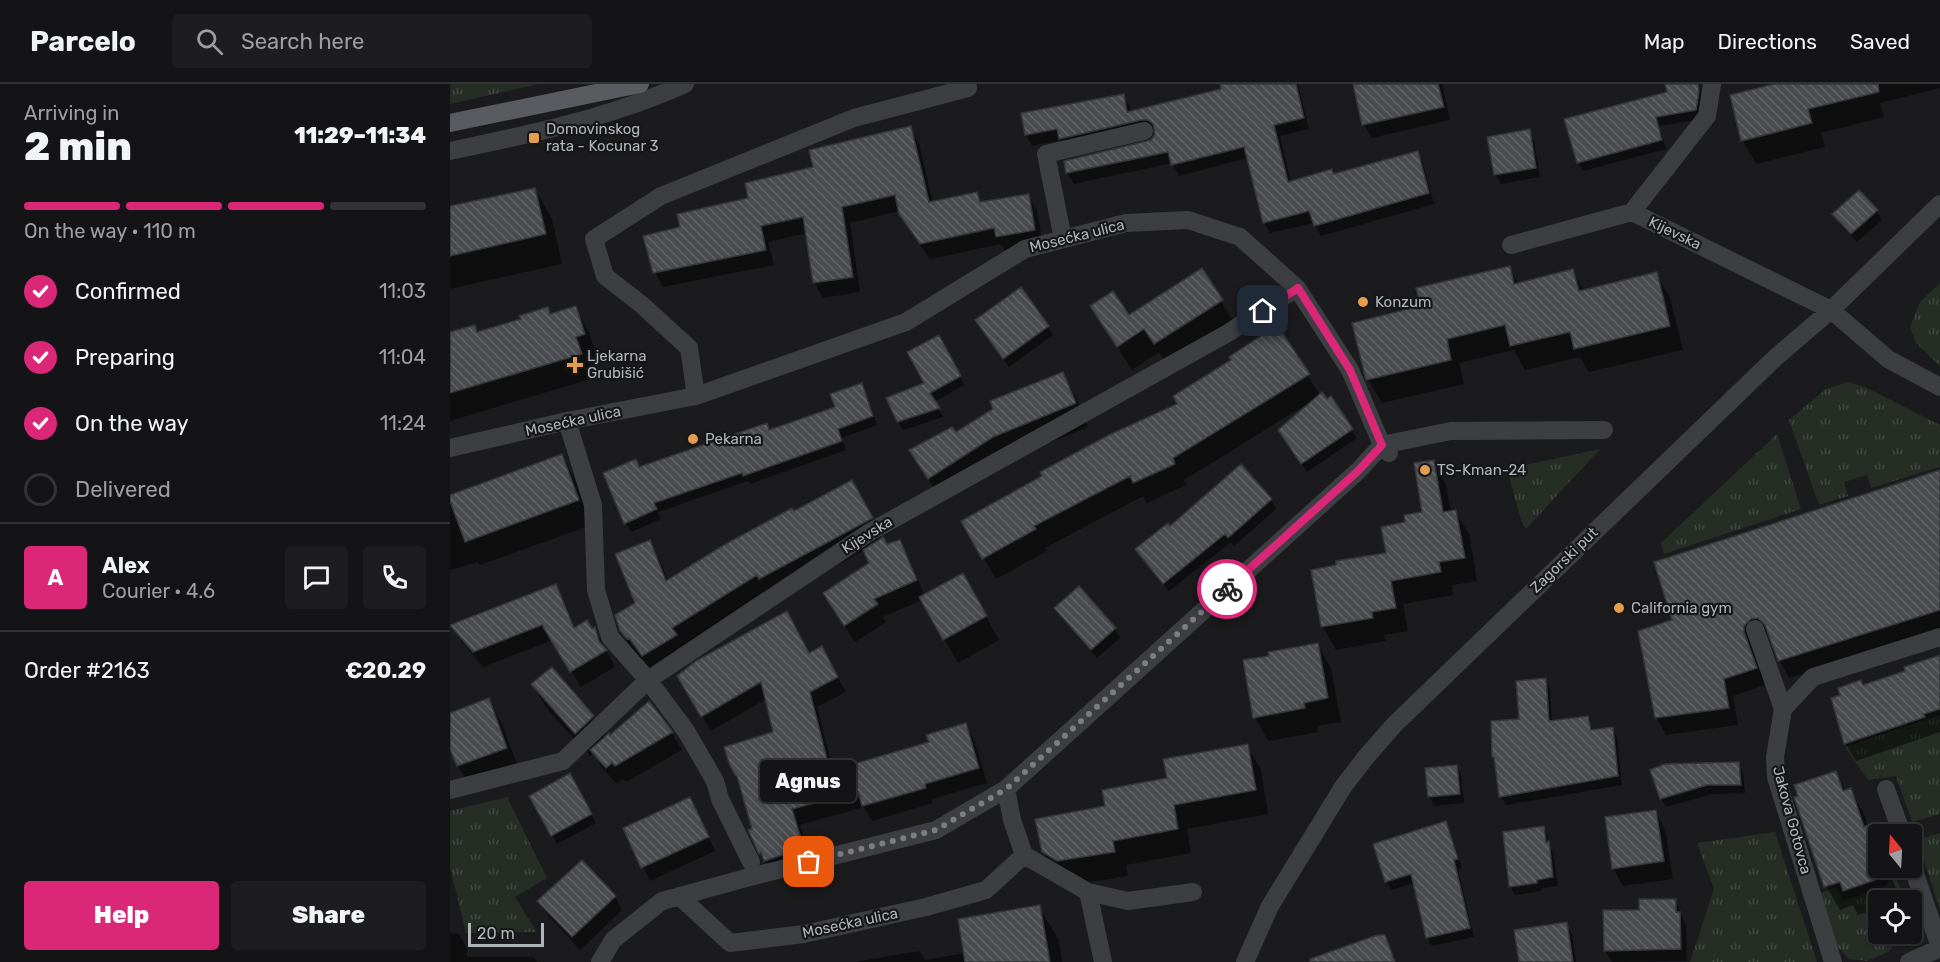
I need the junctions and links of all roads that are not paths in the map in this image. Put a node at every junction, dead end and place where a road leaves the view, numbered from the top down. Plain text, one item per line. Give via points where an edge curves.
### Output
1 (640, 84) edge
2 (685, 84) edge
3 (1712, 84) edge
4 (968, 88) dead end
5 (450, 123) edge
6 (1144, 131) dead end
7 (450, 151) edge
8 (1940, 204) edge
9 (1632, 212) junction
10 (1062, 239) junction
11 (1511, 245) dead end
12 (1298, 288) junction
13 (1831, 310) junction
14 (1940, 387) edge
15 (696, 396) junction
16 (567, 421) junction
17 (1604, 430) dead end
18 (450, 448) edge
19 (1385, 449) junction
20 (1755, 629) dead end
21 (1940, 637) edge
22 (648, 680) junction
23 (1783, 709) junction
24 (1006, 789) junction
25 (1886, 789) dead end
26 (450, 790) edge
27 (1898, 824) edge
28 (1024, 855) junction
29 (751, 862) dead end
30 (1916, 878) edge
31 (1088, 892) junction
32 (1193, 892) dead end
33 (679, 896) junction
34 (1940, 948) edge
35 (600, 962) edge
36 (1103, 962) edge
37 (1245, 962) edge
38 (1833, 962) edge
39 (1909, 962) edge

1 - 5 main road
2 - 7 street via 579,123
3 - 9 street via 1707,116
4 - 15 street via 854,118 661,196 594,238 605,276 689,348
6 - 10 street via 1046,154
8 - 13 street, Zagorski put
9 - 11 street, Kijevska
9 - 13 street, Kijevska
10 - 12 street, Mosećka ulica via 1126,223 1188,220 1240,237
10 - 15 street, Mosećka ulica via 1025,249 906,322
12 - 19 street, Mosećka ulica via 1350,370
12 - 22 street, Kijevska via 1228,333 870,531
13 - 14 street via 1888,359
13 - 37 street, Zagorski put via 1767,366 1394,725 1343,787 1270,906
15 - 16 street, Mosećka ulica
16 - 18 street, Mosećka ulica
16 - 22 street via 592,505 596,590 610,637
17 - 19 street via 1451,431
19 - 24 street
20 - 23 street
21 - 23 street via 1813,677
22 - 26 street, Kijevska via 563,761
22 - 29 street via 686,731 715,781
23 - 38 street, Jakova Gotovca via 1775,757 1776,777
24 - 28 street
24 - 33 street via 936,830
25 - 27 street
28 - 31 street
28 - 33 street, Mosećka ulica via 986,890 804,934 730,943
30 - 34 street
31 - 32 street via 1128,901
31 - 36 street
33 - 35 street via 662,901 613,940
34 - 39 street

